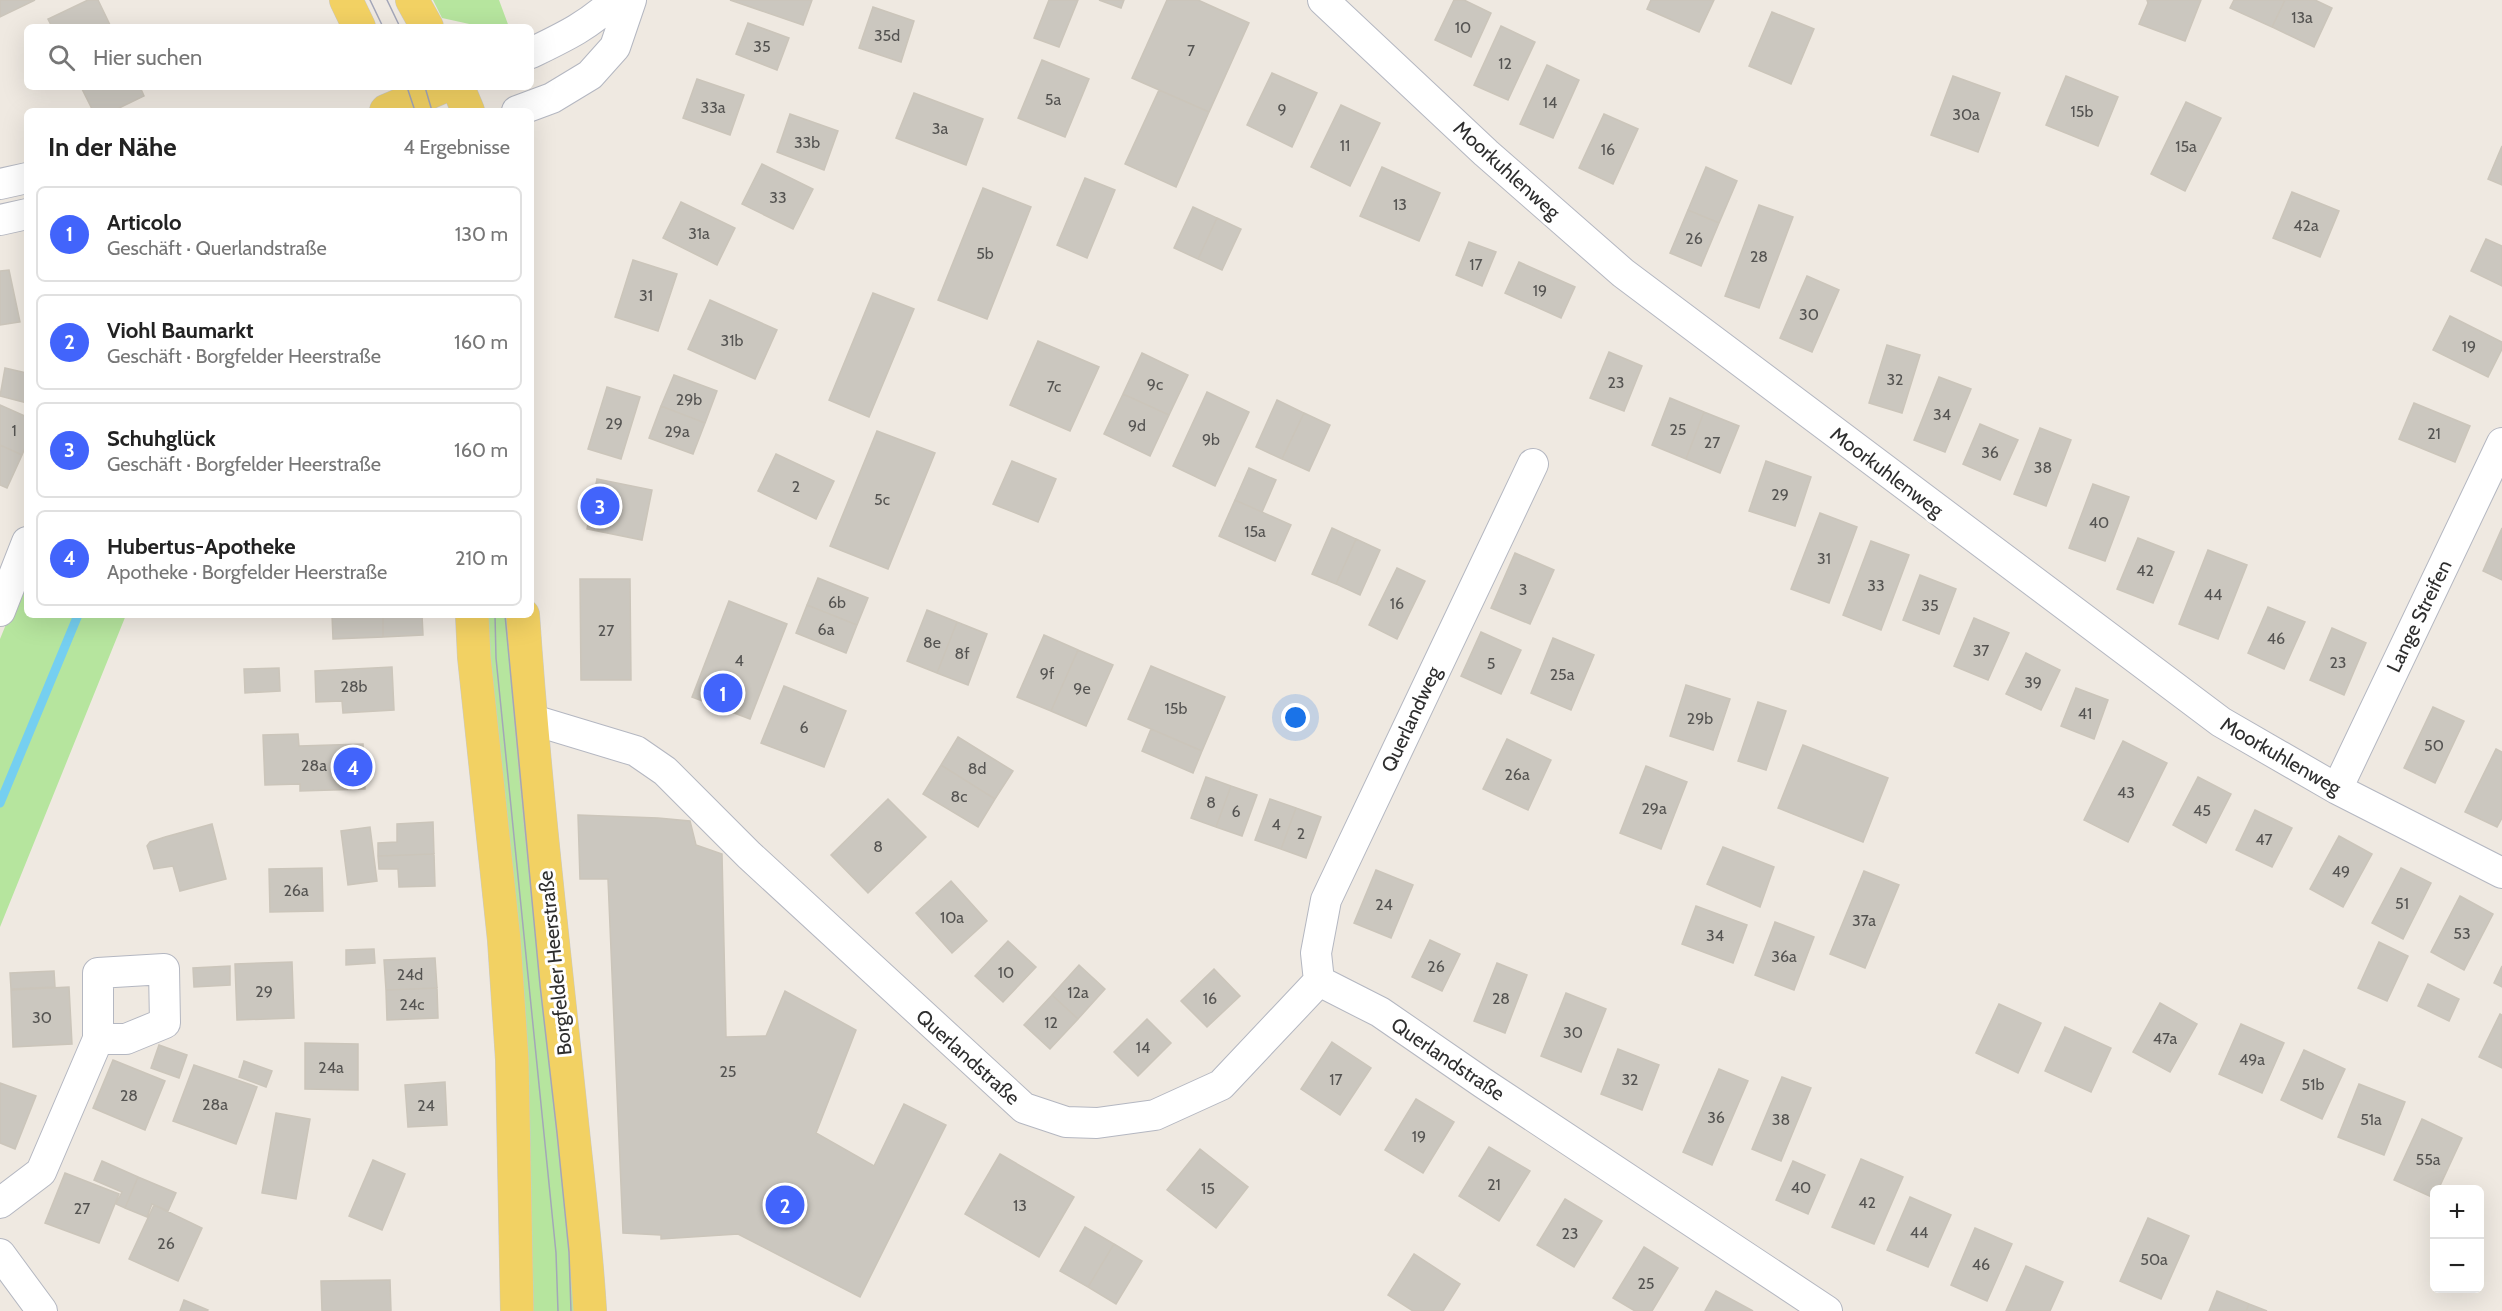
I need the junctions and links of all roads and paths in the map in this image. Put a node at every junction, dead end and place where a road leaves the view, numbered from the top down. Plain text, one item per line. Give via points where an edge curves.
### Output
1 (346, 0) edge
2 (412, 0) edge
3 (615, 0) edge
4 (631, 0) edge
5 (1323, 0) edge
6 (357, 24) edge
7 (425, 24) edge
8 (534, 53) edge
9 (380, 90) edge
10 (435, 90) edge
11 (459, 90) edge
12 (386, 108) edge
13 (394, 108) edge
14 (467, 108) edge
15 (525, 108) edge
16 (24, 179) edge
17 (0, 184) edge
18 (24, 215) edge
19 (0, 220) edge
20 (2502, 443) edge
21 (1533, 464) dead end
22 (24, 550) edge
23 (0, 611) edge
24 (472, 618) edge
25 (523, 618) edge
26 (530, 719) junction
27 (2337, 789) junction
28 (2502, 873) edge
29 (1319, 981) junction
30 (98, 1039) dead end
31 (0, 1203) edge
32 (0, 1254) edge
33 (42, 1311) edge
34 (517, 1311) edge
35 (590, 1311) edge
36 (1827, 1311) edge

1 - 6 main road
2 - 7 main road
3 - 8 street via 576,32
4 - 15 street via 615,47 590,75 552,98
5 - 27 street, Moorkuhlenweg via 1486,153 1623,273 2221,722
9 - 12 main road
10 - 13 main road
11 - 14 main road
16 - 17 street
18 - 19 street
20 - 27 street, Lange Streifen
21 - 29 street, Querlandweg via 1326,900 1316,953
22 - 23 street
24 - 34 main road via 512,1050
25 - 26 main road, Borgfelder Heerstraße
26 - 29 street, Querlandstraße via 636,751 665,771 749,855 1024,1108 1066,1122 1097,1123 1155,1115 1221,1085
26 - 35 main road, Borgfelder Heerstraße
27 - 28 street, Moorkuhlenweg
29 - 36 street, Querlandstraße via 1380,1012
30 - 31 street via 41,1172
32 - 33 street

